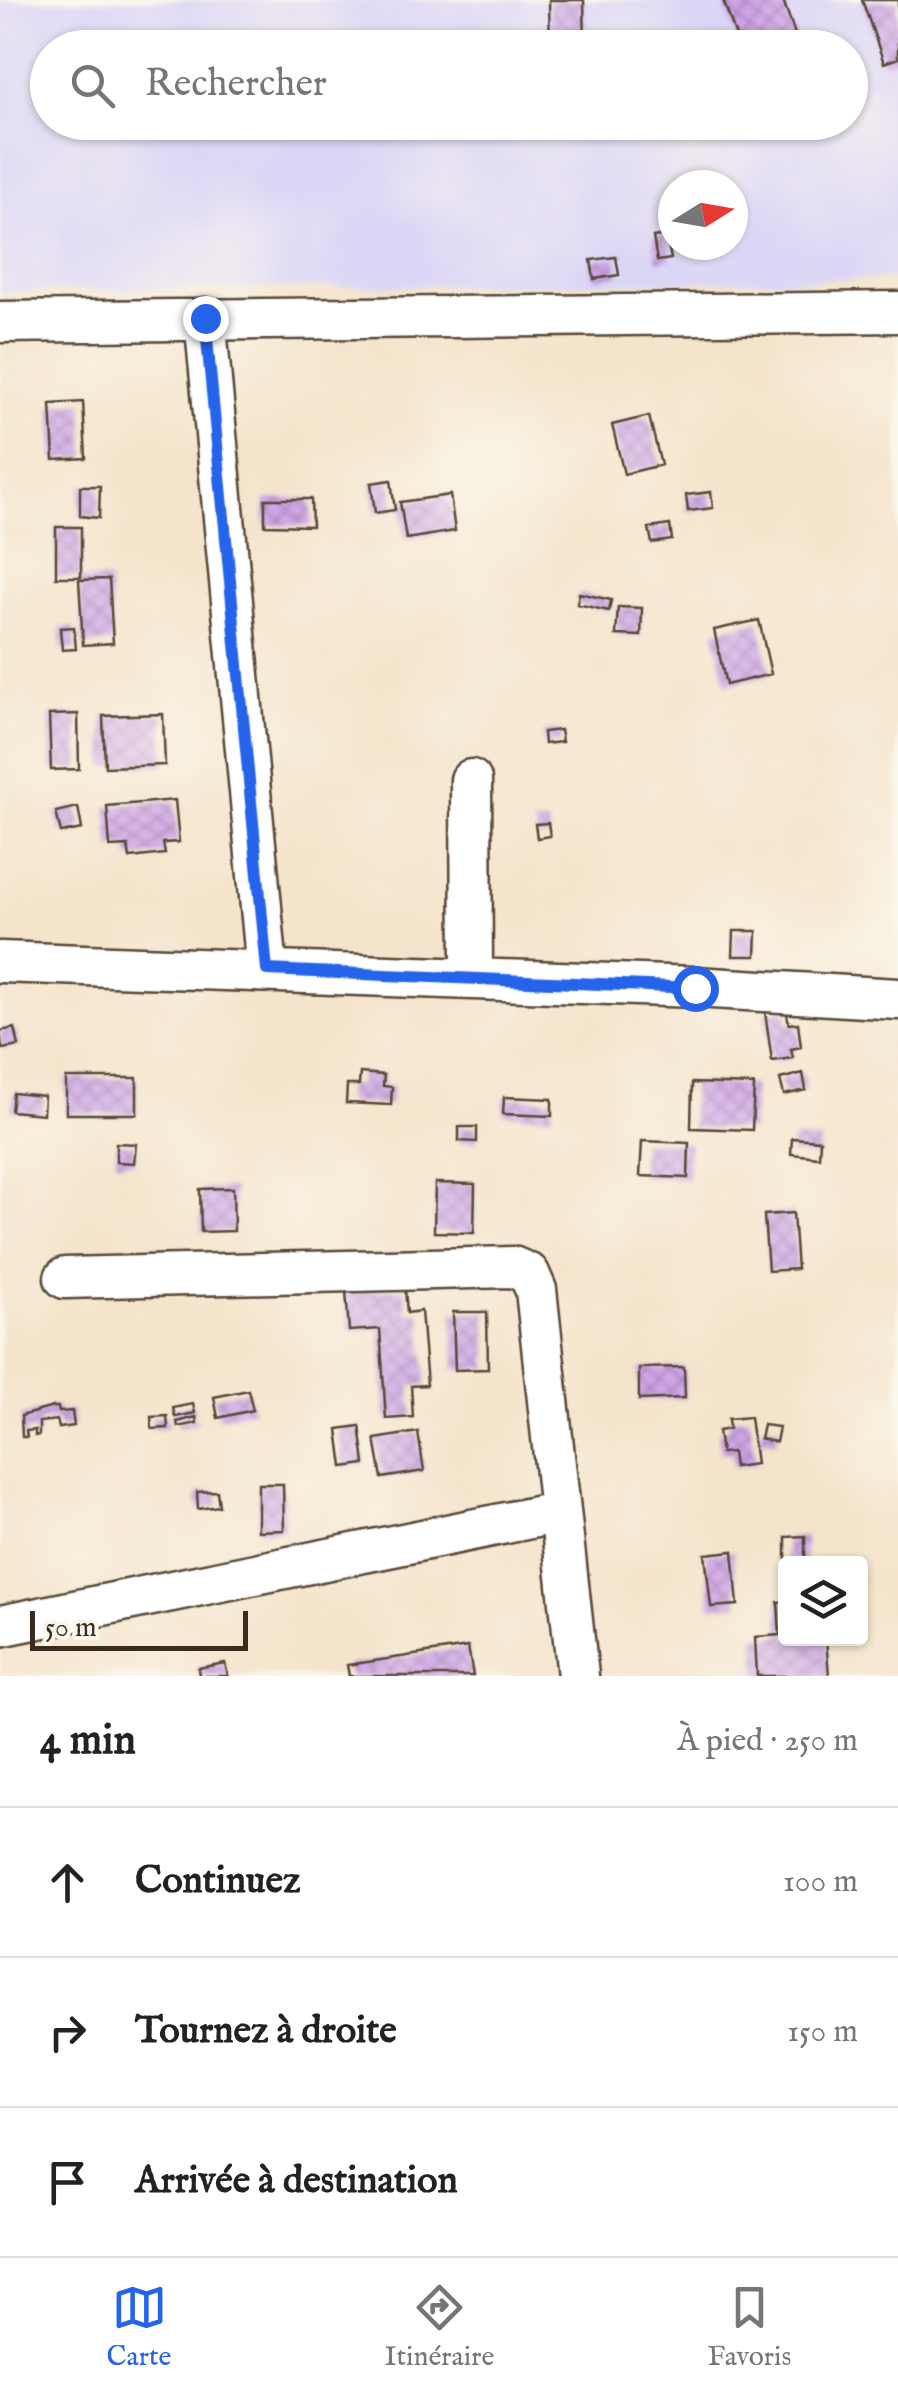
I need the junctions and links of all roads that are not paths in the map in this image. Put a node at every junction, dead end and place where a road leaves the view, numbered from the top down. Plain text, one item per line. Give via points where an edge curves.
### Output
1 (898, 312) edge
2 (205, 318) junction
3 (0, 322) edge
4 (471, 780) dead end
5 (0, 962) edge
6 (267, 970) junction
7 (472, 978) junction
8 (898, 1000) edge
9 (65, 1278) dead end
10 (560, 1512) junction
11 (0, 1626) edge
12 (578, 1676) edge

1 - 2 street
2 - 3 street
2 - 6 street
4 - 7 street
5 - 6 street
6 - 7 street
7 - 8 street
9 - 10 street via 512,1266 529,1274
10 - 11 street
10 - 12 street

